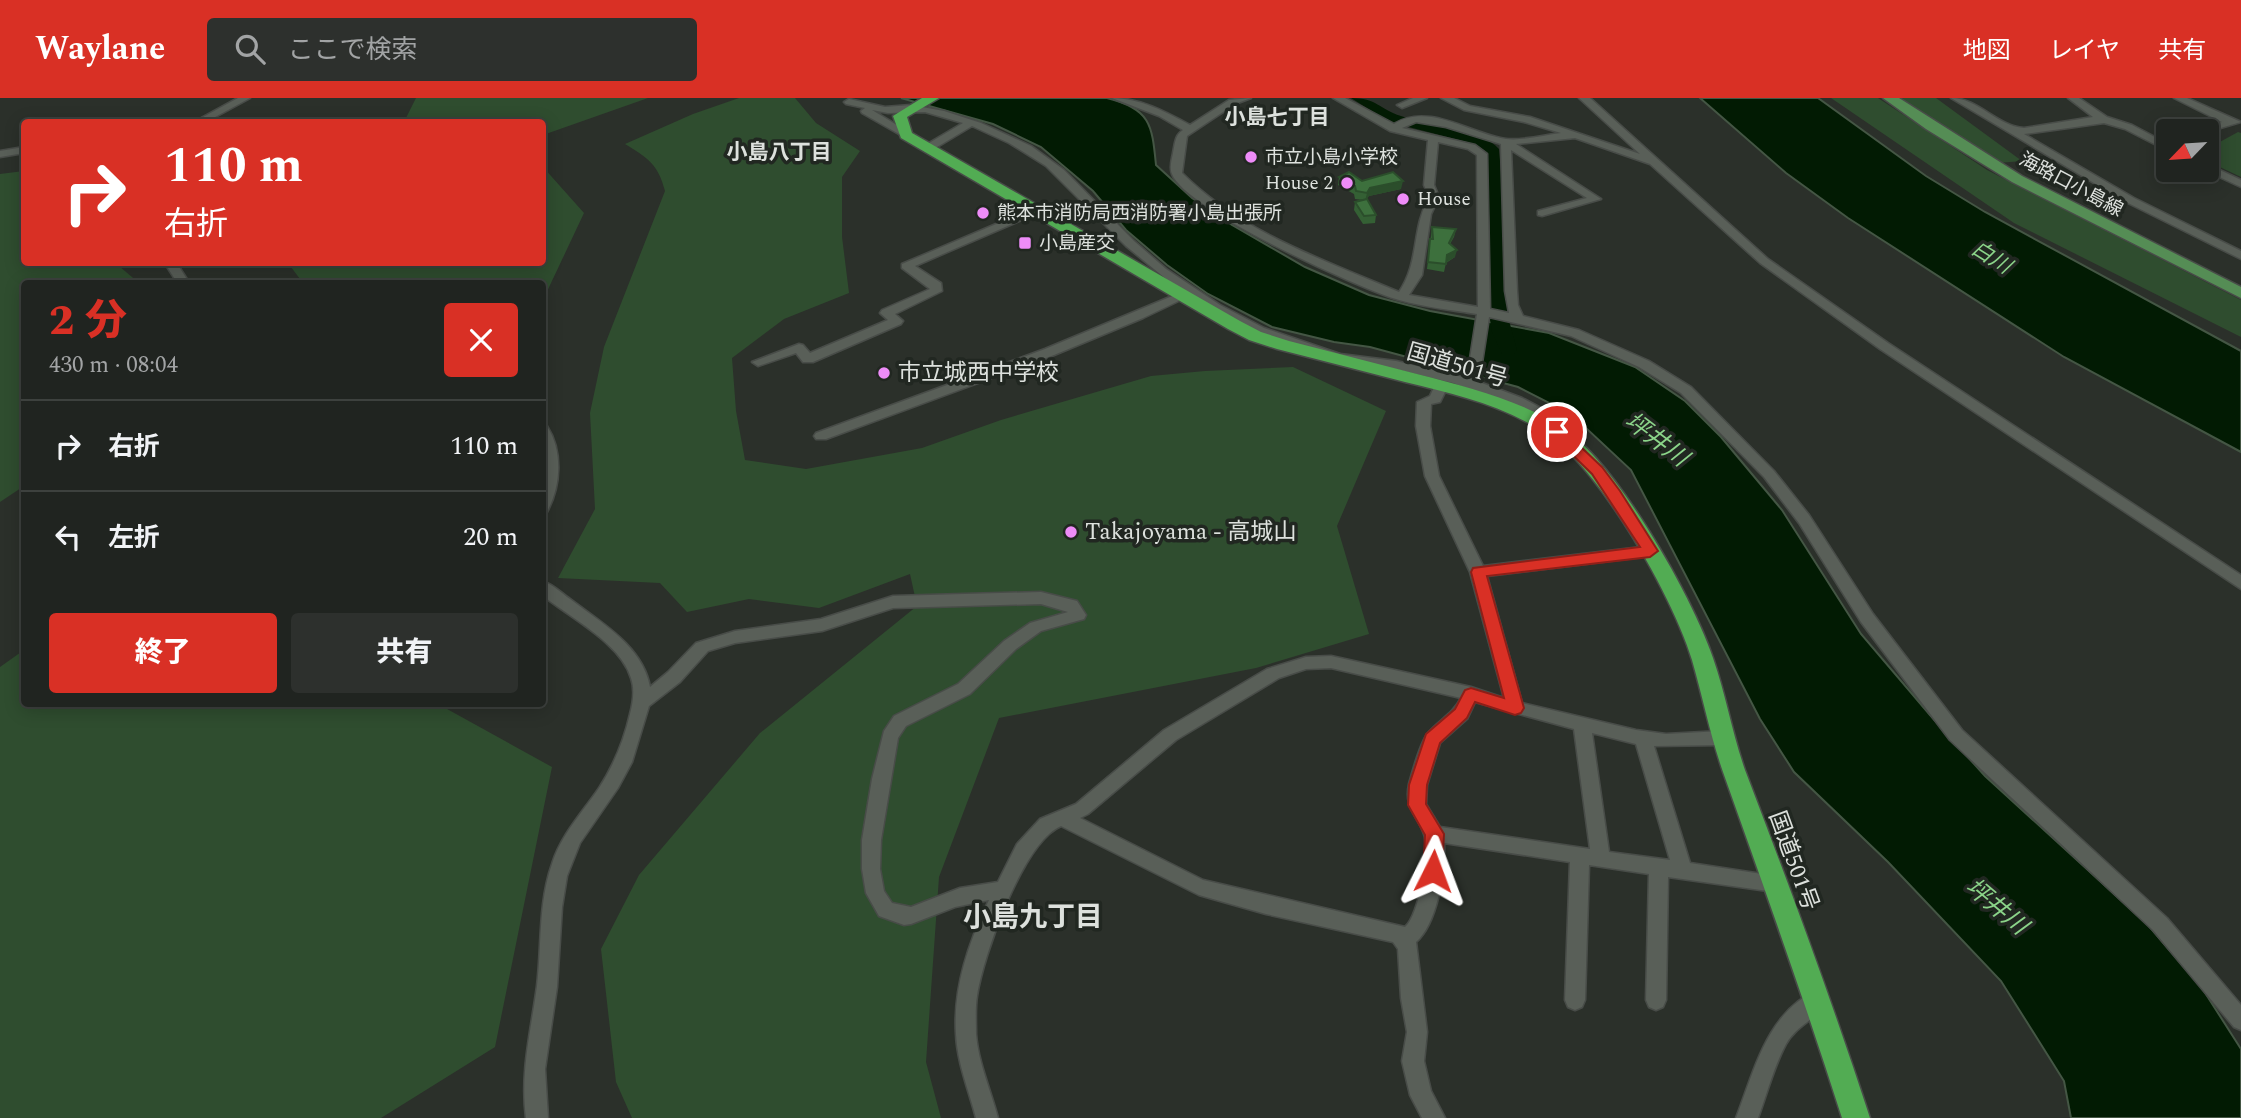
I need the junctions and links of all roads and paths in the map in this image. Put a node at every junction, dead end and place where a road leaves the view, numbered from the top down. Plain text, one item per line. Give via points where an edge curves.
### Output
1 (245, 98) edge
2 (932, 98) edge
3 (1117, 98) edge
4 (1246, 98) edge
5 (1338, 98) edge
6 (1422, 98) edge
7 (1446, 98) edge
8 (1584, 98) edge
9 (1890, 98) edge
10 (1956, 98) edge
11 (2073, 98) edge
12 (2179, 98) edge
13 (846, 100) edge
14 (1402, 106) dead end
15 (913, 108) junction
16 (205, 119) edge
17 (2104, 120) junction
18 (2237, 122) edge
19 (970, 123) junction
20 (2219, 126) edge
21 (1190, 129) junction
22 (1394, 129) junction
23 (2008, 129) junction
24 (906, 135) junction
25 (1576, 135) junction
26 (1433, 138) junction
27 (2155, 141) edge
28 (1506, 142) junction
29 (928, 148) junction
30 (21, 150) edge
31 (0, 153) edge
32 (1656, 164) junction
33 (2219, 173) edge
34 (2241, 184) edge
35 (1037, 210) junction
36 (1542, 214) dead end
37 (2241, 256) edge
38 (1483, 287) junction
39 (1511, 291) junction
40 (2241, 293) edge
41 (1184, 295) junction
42 (1401, 297) junction
43 (1485, 314) junction
44 (1516, 318) junction
45 (1338, 359) junction
46 (758, 362) dead end
47 (1472, 382) junction
48 (1441, 386) junction
49 (821, 436) dead end
50 (1565, 439) junction
51 (546, 440) edge
52 (546, 493) edge
53 (1650, 551) junction
54 (1478, 572) junction
55 (2241, 583) edge
56 (546, 589) edge
57 (1471, 694) junction
58 (641, 703) junction
59 (1515, 708) junction
60 (1582, 725) junction
61 (1643, 738) junction
62 (1722, 738) junction
63 (1063, 818) junction
64 (1434, 834) junction
65 (1580, 856) junction
66 (1601, 859) junction
67 (1659, 867) junction
68 (1682, 871) junction
69 (1775, 884) junction
70 (1003, 890) junction
71 (1405, 939) junction
72 (1575, 1000) dead end
73 (1656, 1000) dead end
74 (1818, 1000) junction
75 (2241, 1020) edge
76 (537, 1118) edge
77 (986, 1118) edge
78 (1434, 1118) edge
79 (1747, 1118) edge
80 (1856, 1118) edge

1 - 16 street
2 - 15 highway
3 - 21 street
4 - 21 street
5 - 22 street
6 - 14 street
7 - 25 street via 1467,108 1526,119
8 - 32 street
9 - 40 main road, 海路口小島線 via 1992,164
10 - 23 street
11 - 17 street
12 - 18 street
13 - 15 street via 881,110
13 - 24 street
15 - 19 street
15 - 24 highway via 900,116
17 - 23 street via 2048,129
17 - 27 street
18 - 20 street
19 - 29 street
19 - 45 street via 1013,141 1056,168 1115,230 1183,287 1268,335 1328,351
21 - 42 street via 1182,135 1176,165 1177,174 1193,190 1279,245
22 - 26 street
22 - 28 street via 1416,118
23 - 37 street via 2130,200
24 - 29 highway, 国道501号
25 - 28 street
25 - 32 street
26 - 38 street via 1482,154
26 - 42 street via 1429,185 1434,197 1425,214 1416,275
28 - 36 street via 1596,199
28 - 39 street
29 - 35 highway, 国道501号
30 - 31 street
32 - 55 street via 1764,261 1807,292
33 - 34 street
35 - 41 highway, 国道501号
35 - 46 street via 906,266 937,286 936,291 886,313 897,321 808,359 799,348
38 - 39 street
38 - 43 street
39 - 44 street
41 - 45 highway, 国道501号 via 1255,336
41 - 49 street via 1028,362
42 - 43 street
43 - 44 street
43 - 47 street
44 - 75 street via 1609,346 1686,390 1713,415 1804,519 1867,618 1956,735 2160,924
45 - 47 street
45 - 48 highway, 国道501号
47 - 50 street via 1551,416 1568,430
48 - 50 highway, 国道501号 via 1517,409
48 - 54 street via 1434,399 1424,401 1423,426 1432,476
50 - 53 highway, 国道501号 via 1597,471
51 - 52 street via 551,472
53 - 54 street
53 - 62 highway, 国道501号 via 1690,625
54 - 59 street
56 - 58 street via 590,621 634,665 642,686
57 - 59 street
57 - 63 street via 1331,662 1306,663 1273,673 1170,735 1082,809
57 - 64 street via 1461,714 1433,739 1418,785 1417,805
58 - 70 street via 702,647 735,637 822,625 893,603 1041,598 1071,605 1078,615 1036,627 1010,645 964,690 900,721 890,736 870,856 871,881 881,908 906,917 960,897
58 - 76 street via 618,772 562,859 553,895 547,987 534,1078
59 - 60 street
60 - 61 street
60 - 66 street
61 - 62 street
61 - 68 street
62 - 69 highway, 国道501号
63 - 70 street via 1046,824 1034,837
63 - 71 street via 1199,887 1394,932
64 - 65 street
64 - 71 street via 1430,891 1417,929
65 - 66 street
65 - 72 street
66 - 67 street
67 - 68 street
67 - 73 street
68 - 69 street
69 - 74 highway, 国道501号
70 - 77 street via 975,959 966,999 967,1037
71 - 78 street via 1417,1032 1413,1061 1421,1094
74 - 79 street via 1793,1018 1779,1038
74 - 80 highway, 国道501号

